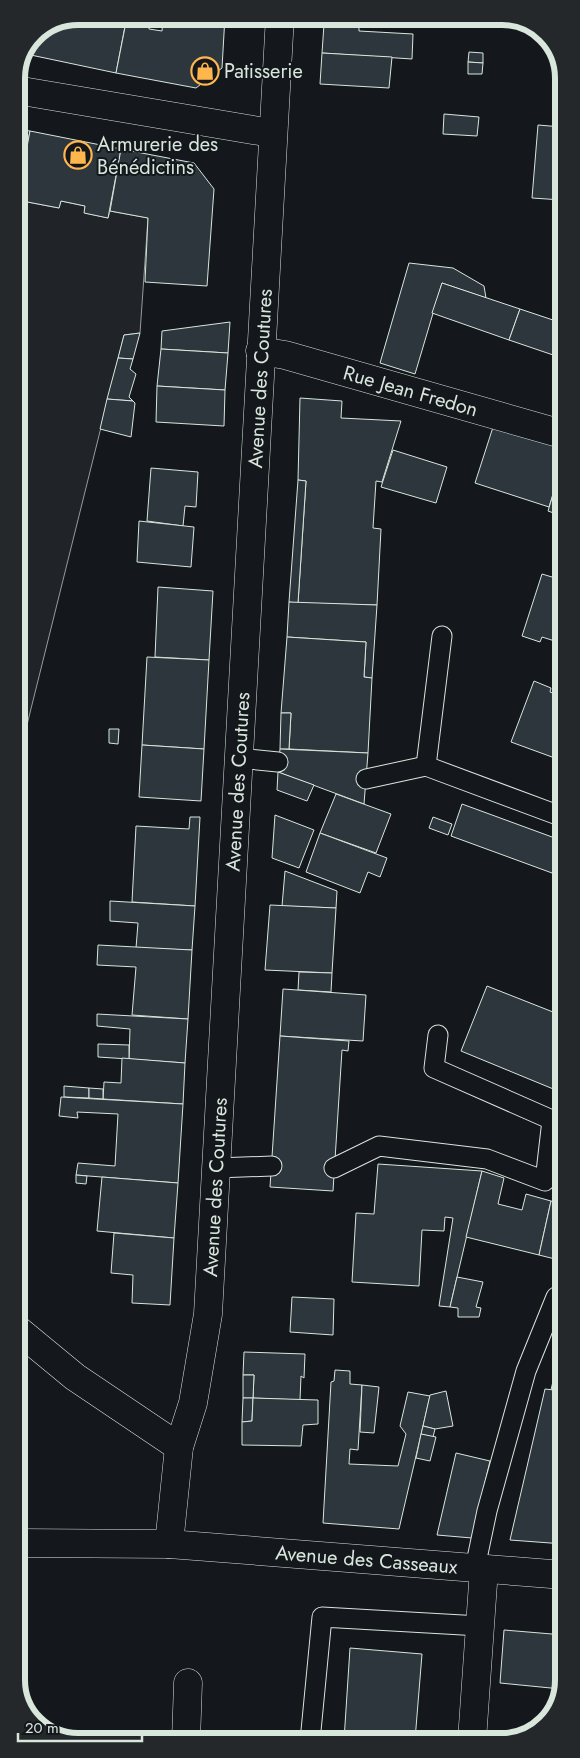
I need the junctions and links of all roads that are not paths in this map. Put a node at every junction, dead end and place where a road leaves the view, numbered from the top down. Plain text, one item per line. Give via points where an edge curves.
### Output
1 (279, 25) edge
2 (25, 92) edge
3 (272, 133) junction
4 (260, 350) junction
5 (555, 432) edge
6 (442, 636) dead end
7 (238, 758) junction
8 (278, 762) dead end
9 (426, 766) junction
10 (366, 779) dead end
11 (555, 814) edge
12 (438, 1035) dead end
13 (272, 1166) dead end
14 (216, 1168) junction
15 (334, 1168) dead end
16 (555, 1299) edge
17 (25, 1336) edge
18 (179, 1447) junction
19 (25, 1543) edge
20 (169, 1544) junction
21 (480, 1569) junction
22 (555, 1574) edge
23 (480, 1626) junction
24 (188, 1683) dead end
25 (186, 1733) edge
26 (311, 1733) edge
27 (472, 1733) edge

1 - 3 street, Avenue des Coutures
2 - 3 street
3 - 4 street, Avenue des Coutures
4 - 5 street, Rue Jean Fredon
4 - 7 street, Avenue des Coutures
6 - 9 lane
7 - 8 lane
7 - 14 street, Avenue des Coutures
9 - 10 lane
9 - 11 lane
12 - 15 lane via 434,1068 552,1120 545,1181 487,1159 379,1146
13 - 14 lane
14 - 18 street, Avenue des Coutures via 208,1314 193,1403
16 - 21 lane via 526,1371 487,1511
17 - 18 street via 75,1377
18 - 20 street, Avenue des Coutures
19 - 20 street, Avenue des Casseaux
20 - 21 street, Avenue des Casseaux
21 - 22 street, Avenue des Casseaux
21 - 23 street
23 - 26 lane via 322,1617
23 - 27 street
24 - 25 street

